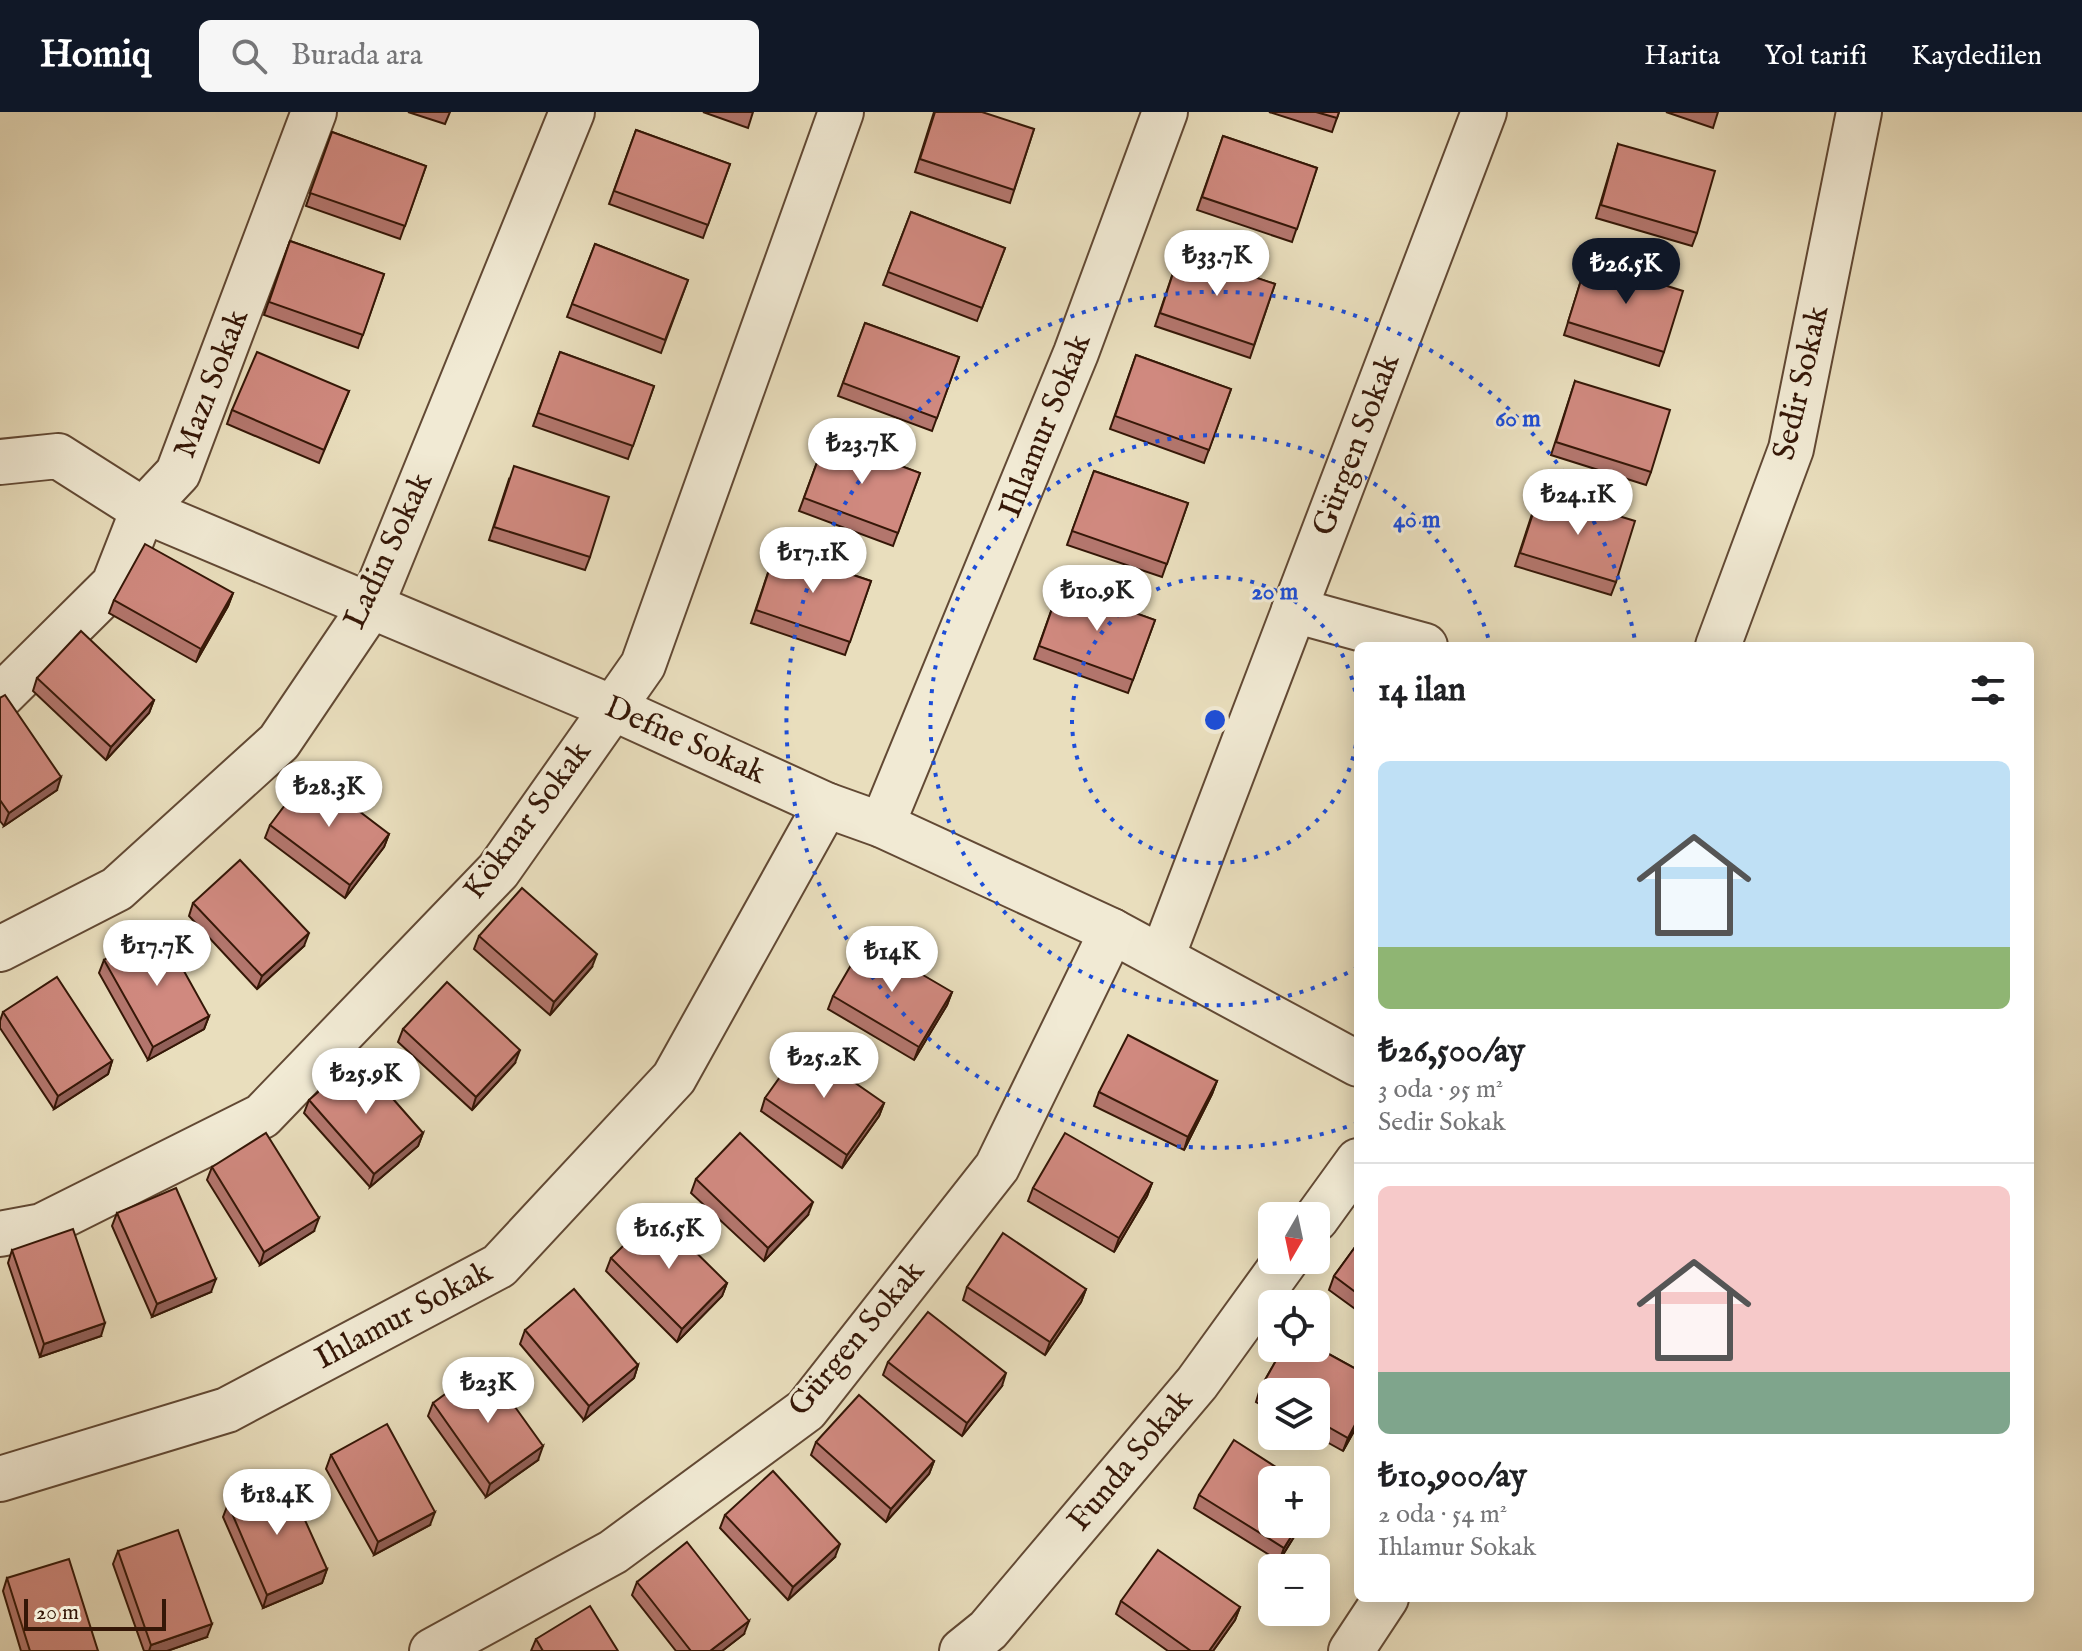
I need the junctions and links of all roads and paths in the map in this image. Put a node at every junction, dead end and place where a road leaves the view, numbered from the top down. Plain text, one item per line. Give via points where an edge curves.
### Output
1 (314, 112) edge
2 (572, 112) edge
3 (841, 112) edge
4 (1165, 112) edge
5 (1484, 112) edge
6 (1859, 112) edge
7 (0, 462) edge
8 (143, 510) junction
9 (371, 606) junction
10 (1294, 610) junction
11 (1410, 642) edge
12 (1719, 642) edge
13 (0, 697) edge
14 (613, 708) junction
15 (826, 805) junction
16 (882, 825) junction
17 (1112, 931) junction
18 (0, 949) edge
19 (1162, 957) junction
20 (1354, 1062) edge
21 (1354, 1167) edge
22 (1328, 1202) edge
23 (0, 1234) edge
24 (1276, 1274) edge
25 (0, 1479) edge
26 (1383, 1602) edge
27 (432, 1651) edge
28 (962, 1651) edge
29 (1351, 1651) edge

1 - 8 street, Mazı Sokak via 178,473
2 - 9 street, Ladin Sokak
3 - 14 street, Köknar Sokak via 643,665
4 - 16 street, Ihlamur Sokak via 1076,353
5 - 10 street, Gürgen Sokak
6 - 12 street, Sedir Sokak via 1791,449
7 - 8 street, Defne Sokak via 58,456
8 - 9 street, Defne Sokak
8 - 13 street, Mazı Sokak via 114,584
9 - 14 street, Defne Sokak
9 - 18 street, Ladin Sokak via 279,742 117,889
10 - 11 street
10 - 19 street, Gürgen Sokak
14 - 15 street, Defne Sokak
14 - 23 street, Köknar Sokak via 498,871 262,1116 42,1226
15 - 16 street, Defne Sokak
15 - 25 street, Ihlamur Sokak via 674,1078 499,1266 227,1410
16 - 17 street, Defne Sokak
17 - 19 street, Defne Sokak
17 - 27 street, Gürgen Sokak via 997,1167 806,1410 613,1552
19 - 20 street, Defne Sokak
21 - 22 street
24 - 28 street, Funda Sokak via 1197,1383 988,1630
26 - 29 street

